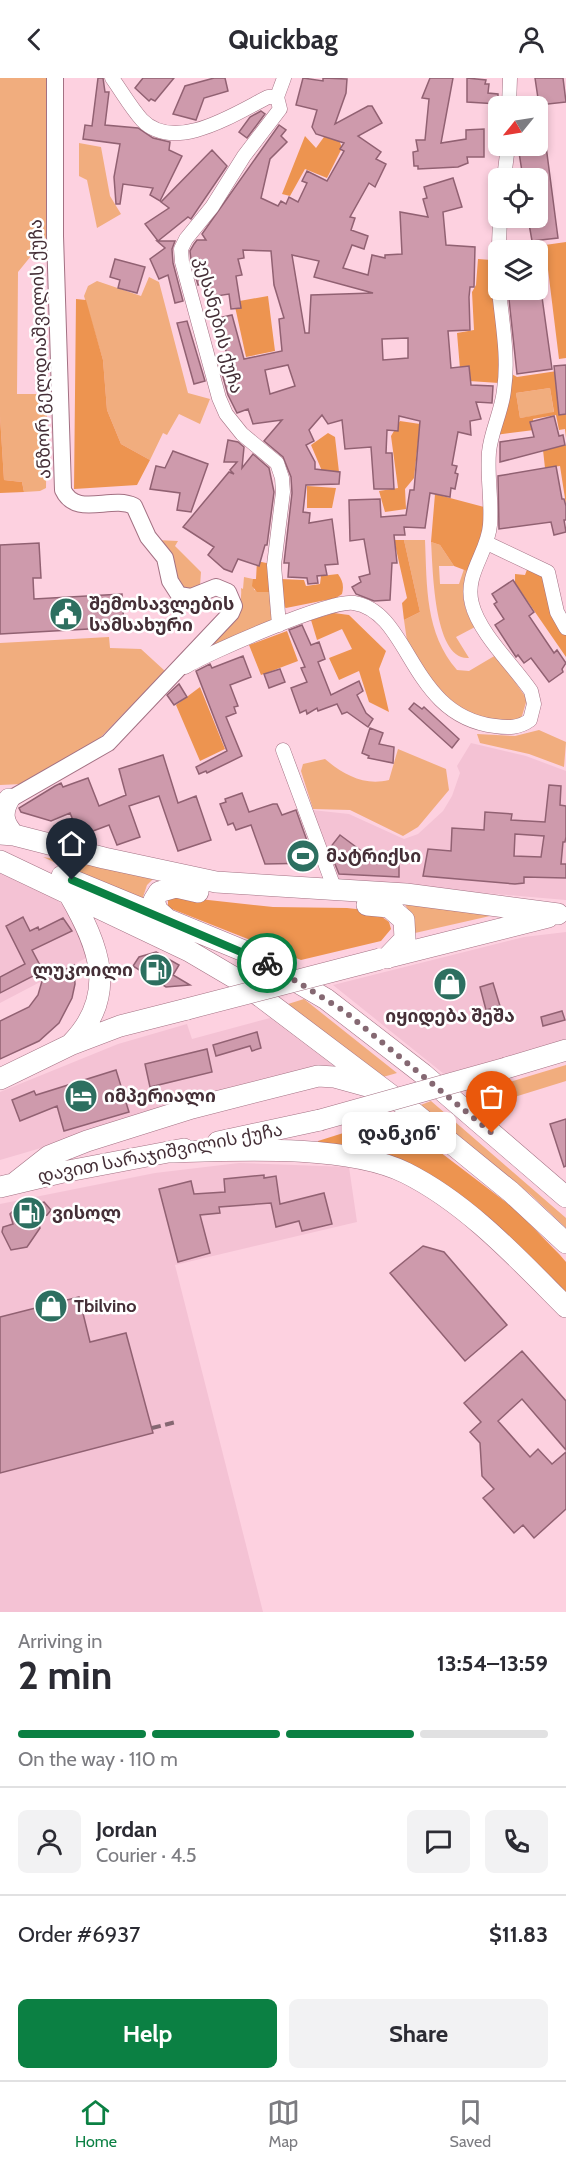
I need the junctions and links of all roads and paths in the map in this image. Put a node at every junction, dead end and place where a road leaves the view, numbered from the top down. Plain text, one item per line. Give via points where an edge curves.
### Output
1 (55, 78) edge
2 (112, 78) edge
3 (284, 78) edge
4 (510, 78) edge
5 (509, 96) edge
6 (277, 97) junction
7 (501, 300) edge
8 (488, 543) junction
9 (279, 625) junction
10 (566, 628) edge
11 (178, 672) junction
12 (283, 750) dead end
13 (5, 802) edge
14 (5, 838) edge
15 (0, 861) edge
16 (335, 890) junction
17 (69, 894) junction
18 (562, 914) edge
19 (169, 921) junction
20 (383, 958) junction
21 (70, 1045) junction
22 (566, 1050) edge
23 (0, 1079) edge
24 (388, 1092) junction
25 (171, 1152) junction
26 (8, 1184) edge
27 (566, 1197) edge
28 (566, 1243) edge
29 (566, 1307) edge

1 - 11 street, ანზორ გელდიაშვილის ქუჩა via 55,236 63,490 68,500 79,505 126,502 134,506 148,537 165,558 170,581 179,595 191,597 216,587 228,592 234,606 231,614
2 - 6 street via 144,122 176,134 198,130 268,97
3 - 6 street
4 - 5 street
6 - 9 street, კესანების ქუჩა via 280,109 181,249 226,414 242,434 277,463 282,478 274,565
7 - 8 street via 507,373 490,445
8 - 9 street via 473,571 472,604 481,624 531,691 534,704 525,724 506,728 482,725 446,707 430,690 393,632 373,611 353,603
8 - 10 street via 548,572 557,612
9 - 11 street via 202,657
11 - 13 street, ანზორ გელდიაშვილის ქუჩა via 99,750
12 - 16 street
13 - 14 main road
14 - 16 main road via 216,882
14 - 19 main road via 52,871
15 - 17 main road
16 - 18 main road via 406,894
17 - 21 main road via 92,938 100,976 92,1015
17 - 24 main road via 189,951 240,981
18 - 20 main road
19 - 20 main road via 157,910 154,900 168,888 270,901 383,905 400,915 407,927 405,939
19 - 27 main road via 244,951 326,999 423,1074
20 - 21 main road, bridge via 120,1026
21 - 23 main road
22 - 25 main road, დავით სარაჯიშვილის ქუჩა, bridge via 320,1120
24 - 26 main road via 318,1076 192,1108 87,1141 49,1156
24 - 28 main road via 511,1192
25 - 26 main road, დავით სარაჯიშვილის ქუჩა
25 - 29 main road via 323,1155 379,1163 404,1172 432,1187 467,1214

